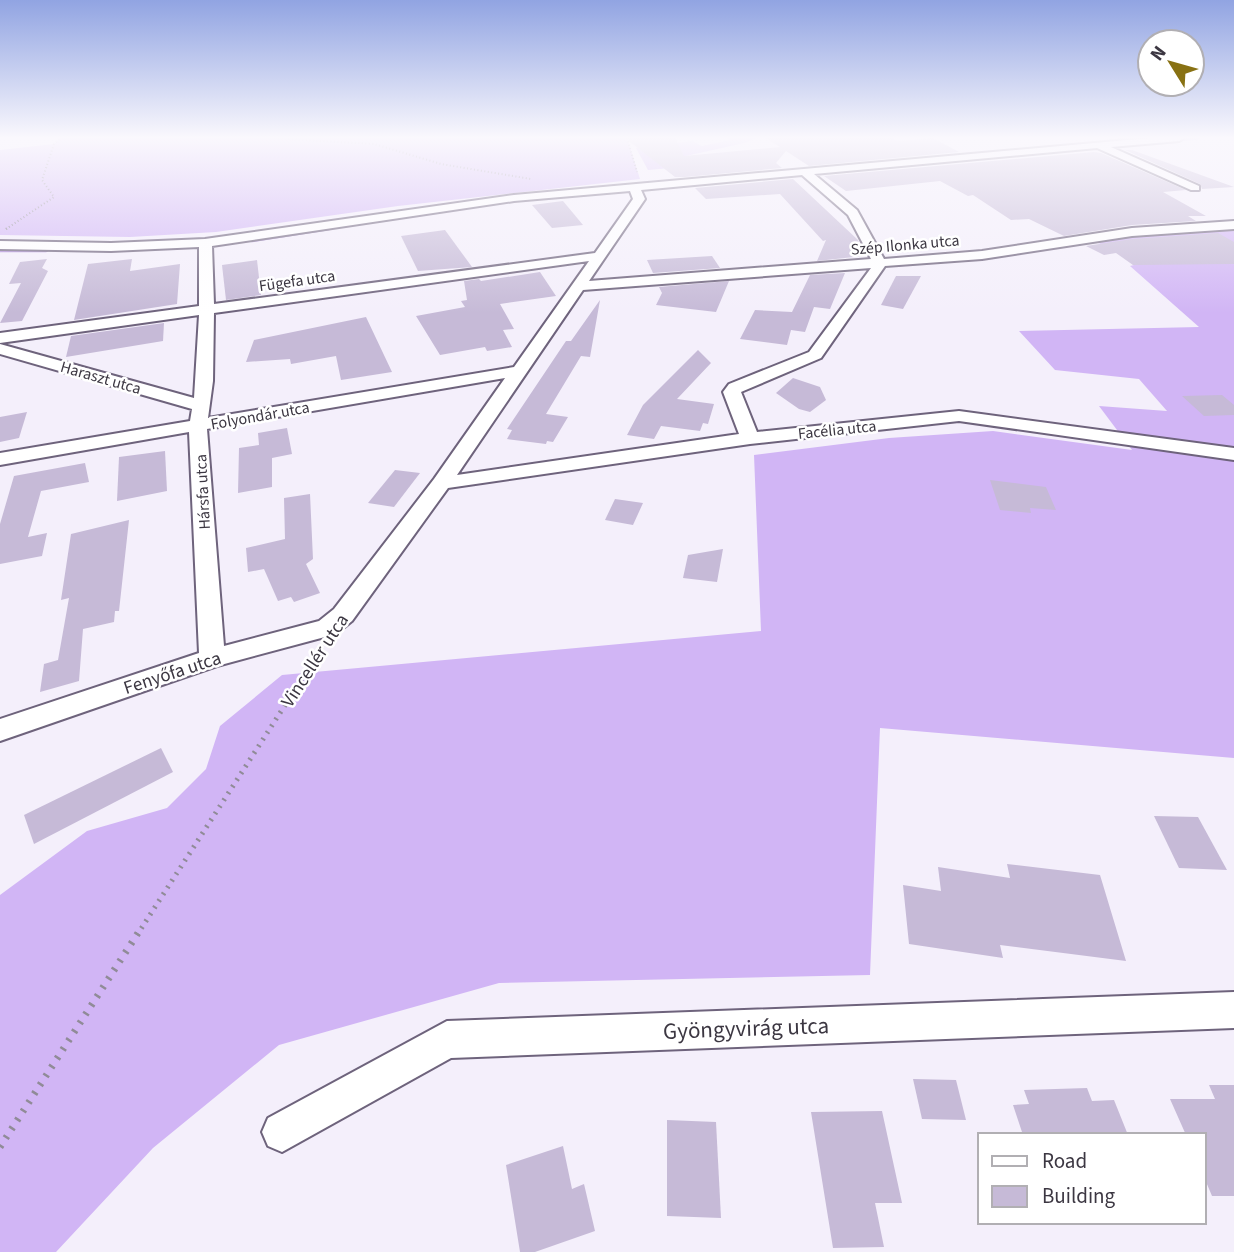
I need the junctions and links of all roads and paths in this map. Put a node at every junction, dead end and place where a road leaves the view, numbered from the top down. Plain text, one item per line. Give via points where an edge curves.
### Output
1 (54, 196) edge
2 (530, 196) edge
3 (639, 196) edge
4 (834, 196) edge
5 (1234, 225) edge
6 (0, 233) edge
7 (205, 243) junction
8 (0, 245) edge
9 (599, 257) junction
10 (880, 264) junction
11 (578, 286) junction
12 (207, 310) junction
13 (0, 338) edge
14 (0, 349) edge
15 (519, 370) junction
16 (202, 406) junction
17 (198, 426) junction
18 (750, 438) junction
19 (1234, 454) edge
20 (0, 459) edge
21 (441, 482) junction
22 (343, 615) junction
23 (212, 659) junction
24 (0, 730) edge
25 (1234, 1010) edge
26 (282, 1132) dead end
27 (0, 1147) edge

1 - 6 path
2 - 7 street
3 - 9 street, Vincellér utca
4 - 10 street via 853,213
5 - 10 street, Szép Ilonka utca via 1132,232 982,255
7 - 8 street
7 - 12 street, Hársfa utca
9 - 11 street, Vincellér utca
9 - 12 street, Fügefa utca
10 - 11 street, Szép Ilonka utca
10 - 18 street via 815,355 732,392
11 - 15 street, Vincellér utca
12 - 13 street, Fügefa utca
12 - 16 street, Hársfa utca
14 - 16 street, Haraszt utca
15 - 17 street, Folyondár utca
15 - 21 street, Vincellér utca
16 - 17 street, Hársfa utca
17 - 20 street, Folyondár utca
17 - 23 street, Hársfa utca
18 - 19 street, Facélia utca via 960,416
18 - 21 street, Facélia utca
21 - 22 street, Vincellér utca
22 - 23 street, Fenyőfa utca via 327,628
22 - 27 path, Vincellér utca
23 - 24 street, Fenyőfa utca
25 - 26 street, Gyöngyvirág utca via 447,1040

